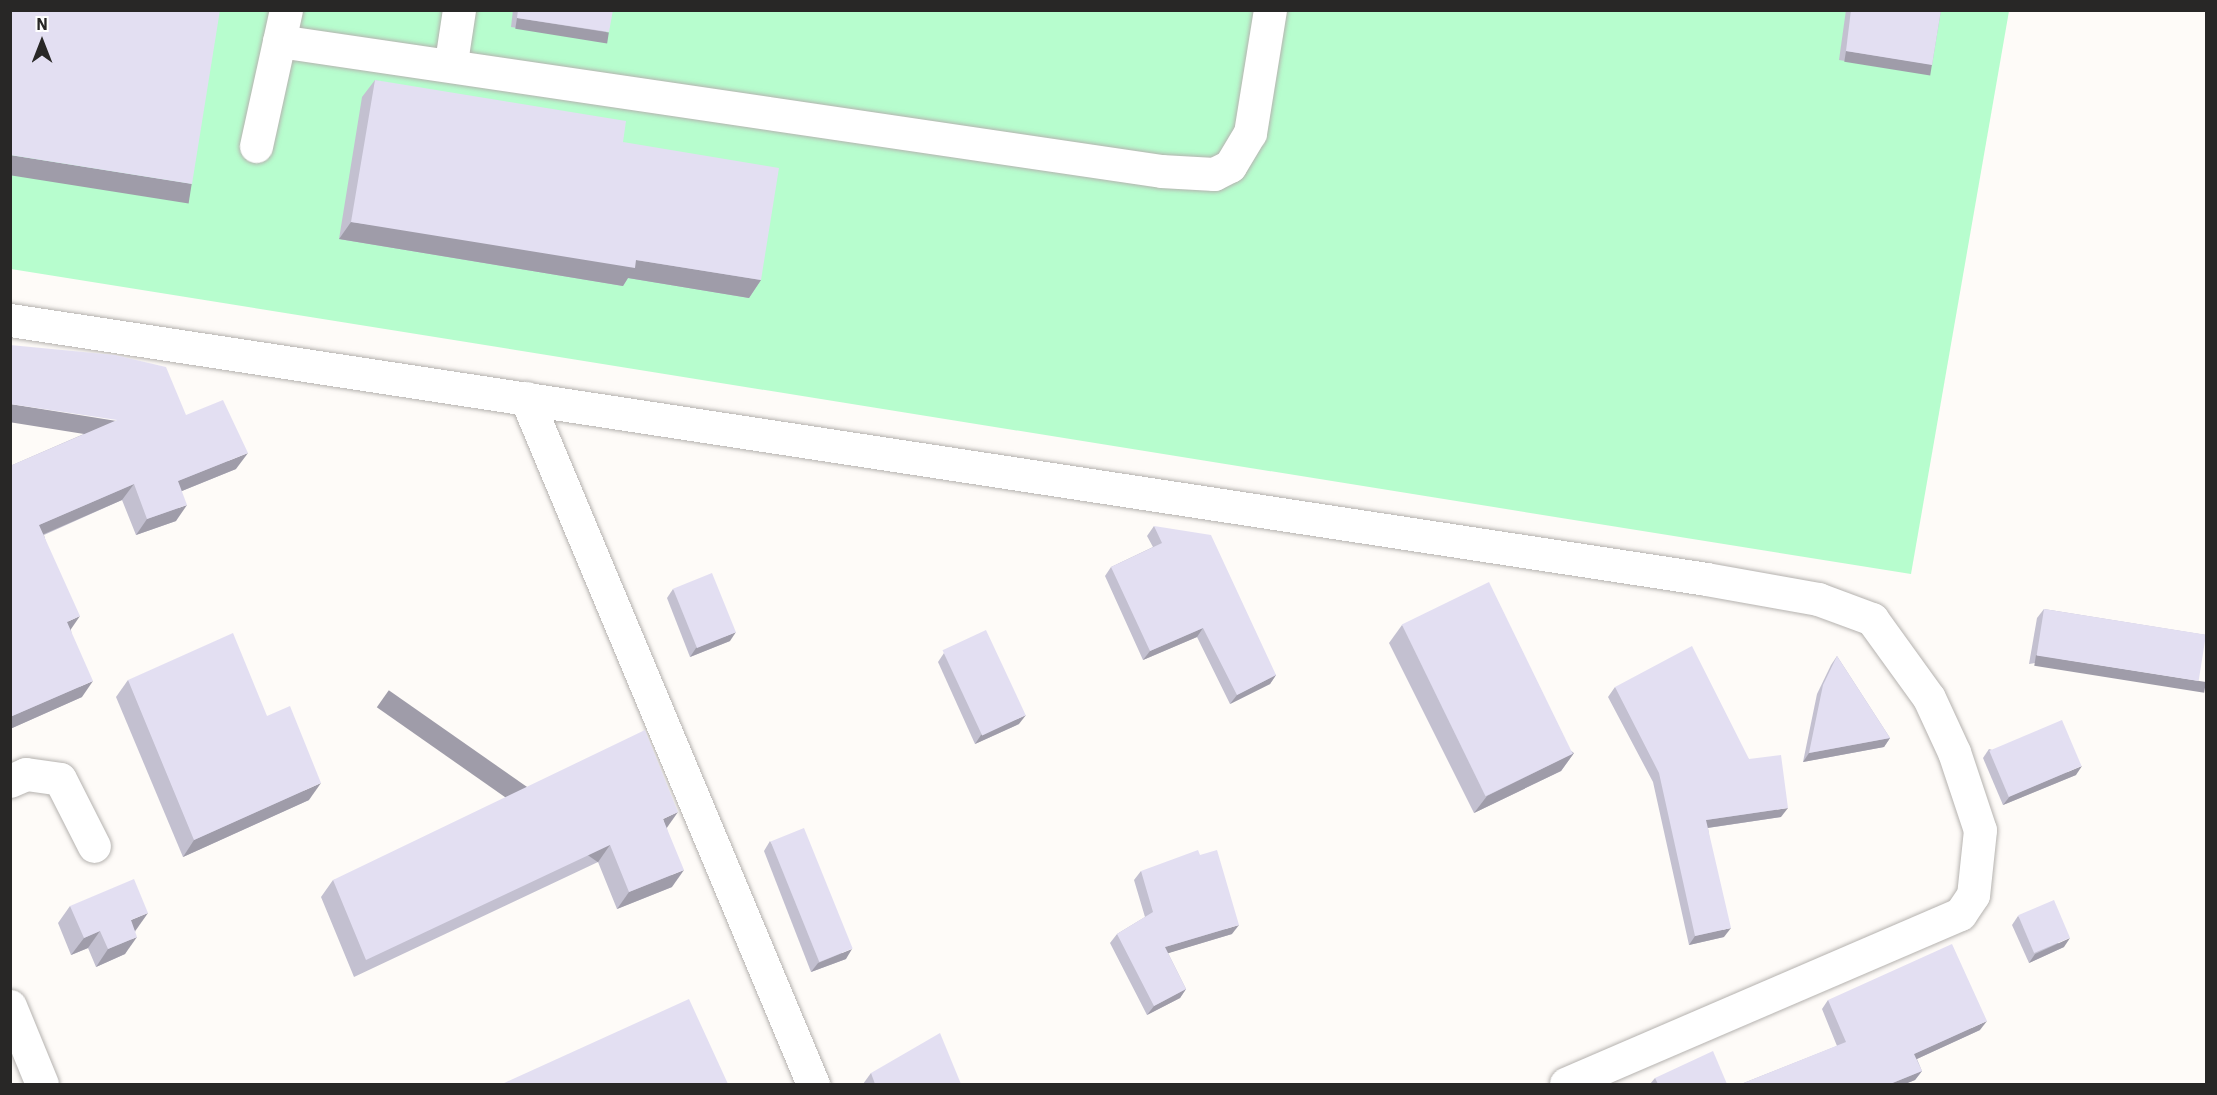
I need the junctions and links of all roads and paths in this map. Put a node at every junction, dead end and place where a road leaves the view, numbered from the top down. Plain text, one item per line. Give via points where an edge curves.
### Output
1 (459, 10) edge
2 (1270, 10) edge
3 (282, 26) edge
4 (451, 62) junction
5 (256, 146) dead end
6 (10, 320) edge
7 (526, 398) junction
8 (10, 781) edge
9 (94, 846) dead end
10 (10, 1006) edge
11 (42, 1084) edge
12 (813, 1084) edge
13 (1566, 1084) edge

1 - 4 lane
2 - 4 lane via 1250,133 1230,166 1214,174 1161,171
3 - 4 lane
3 - 5 lane
6 - 7 lane
7 - 12 lane
7 - 13 lane via 1706,579 1818,599 1872,619 1929,698 1954,752 1980,831 1973,895 1960,914
8 - 9 lane via 26,774 60,779
10 - 11 lane

